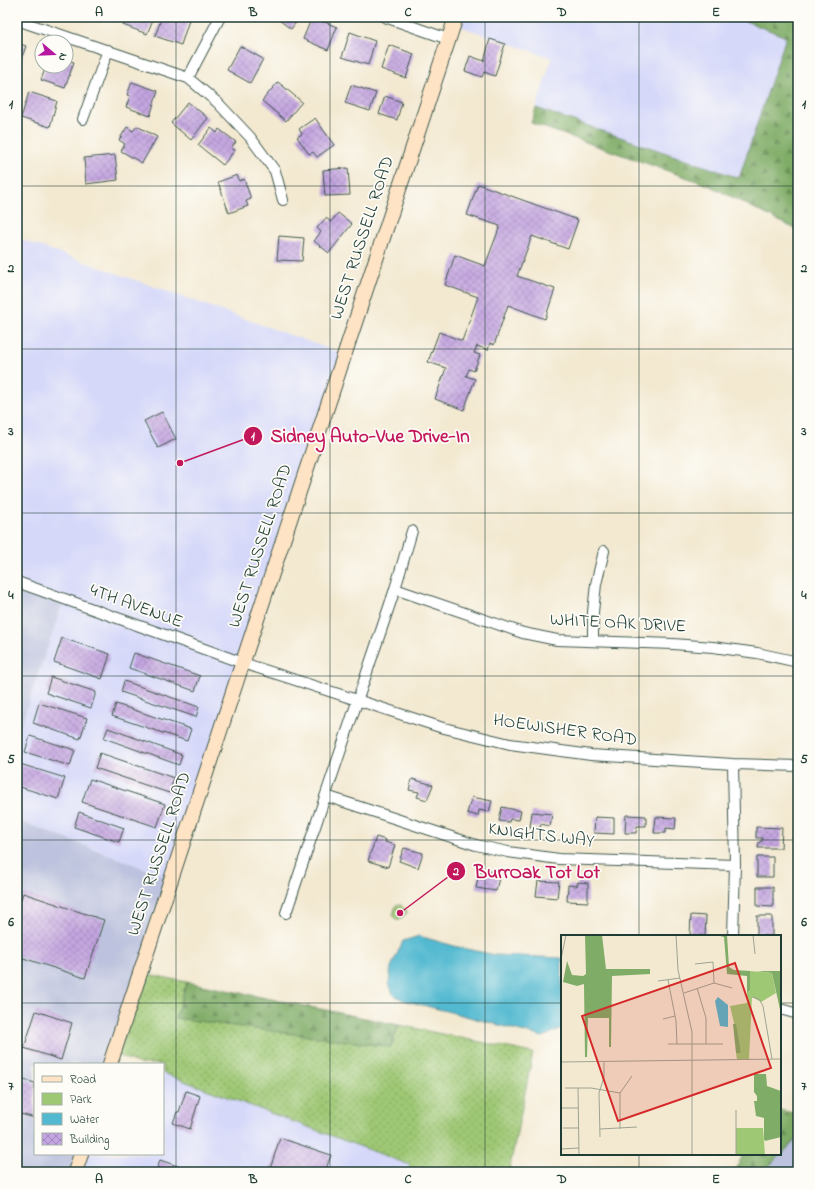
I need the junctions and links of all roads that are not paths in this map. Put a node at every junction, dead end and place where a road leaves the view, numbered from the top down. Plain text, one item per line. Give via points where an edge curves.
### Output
1 (220, 17) edge
2 (385, 17) edge
3 (456, 17) edge
4 (17, 20) edge
5 (448, 39) junction
6 (108, 50) junction
7 (188, 78) junction
8 (83, 119) dead end
9 (283, 200) dead end
10 (412, 531) dead end
11 (604, 551) dead end
12 (17, 582) edge
13 (394, 589) junction
14 (593, 641) junction
15 (798, 662) edge
16 (243, 663) junction
17 (357, 700) junction
18 (733, 764) junction
19 (798, 766) edge
20 (326, 796) junction
21 (735, 865) junction
22 (286, 913) dead end
23 (733, 935) edge
24 (781, 1009) edge
25 (798, 1014) edge
26 (110, 1063) edge
27 (81, 1155) edge
28 (75, 1172) edge

1 - 7 street
2 - 5 street
3 - 5 street, WEST RUSSELL ROAD
4 - 6 street
5 - 16 street, WEST RUSSELL ROAD
6 - 7 street
6 - 8 street
7 - 9 street via 218,103 250,137 275,171
10 - 13 street
11 - 14 street via 596,584
12 - 16 street, 4TH AVENUE
13 - 14 street, WHITE OAK DRIVE via 523,633 557,640
13 - 17 street
14 - 15 street, WHITE OAK DRIVE via 713,647
16 - 17 street, HOEWISHER ROAD
16 - 26 street, WEST RUSSELL ROAD
17 - 18 street, HOEWISHER ROAD via 440,726 510,744 591,756
17 - 20 street
18 - 19 street, HOEWISHER ROAD
18 - 21 street
20 - 21 street, KNIGHTS WAY via 476,845 508,852 559,859
20 - 22 street
21 - 23 street
24 - 25 street
27 - 28 street

